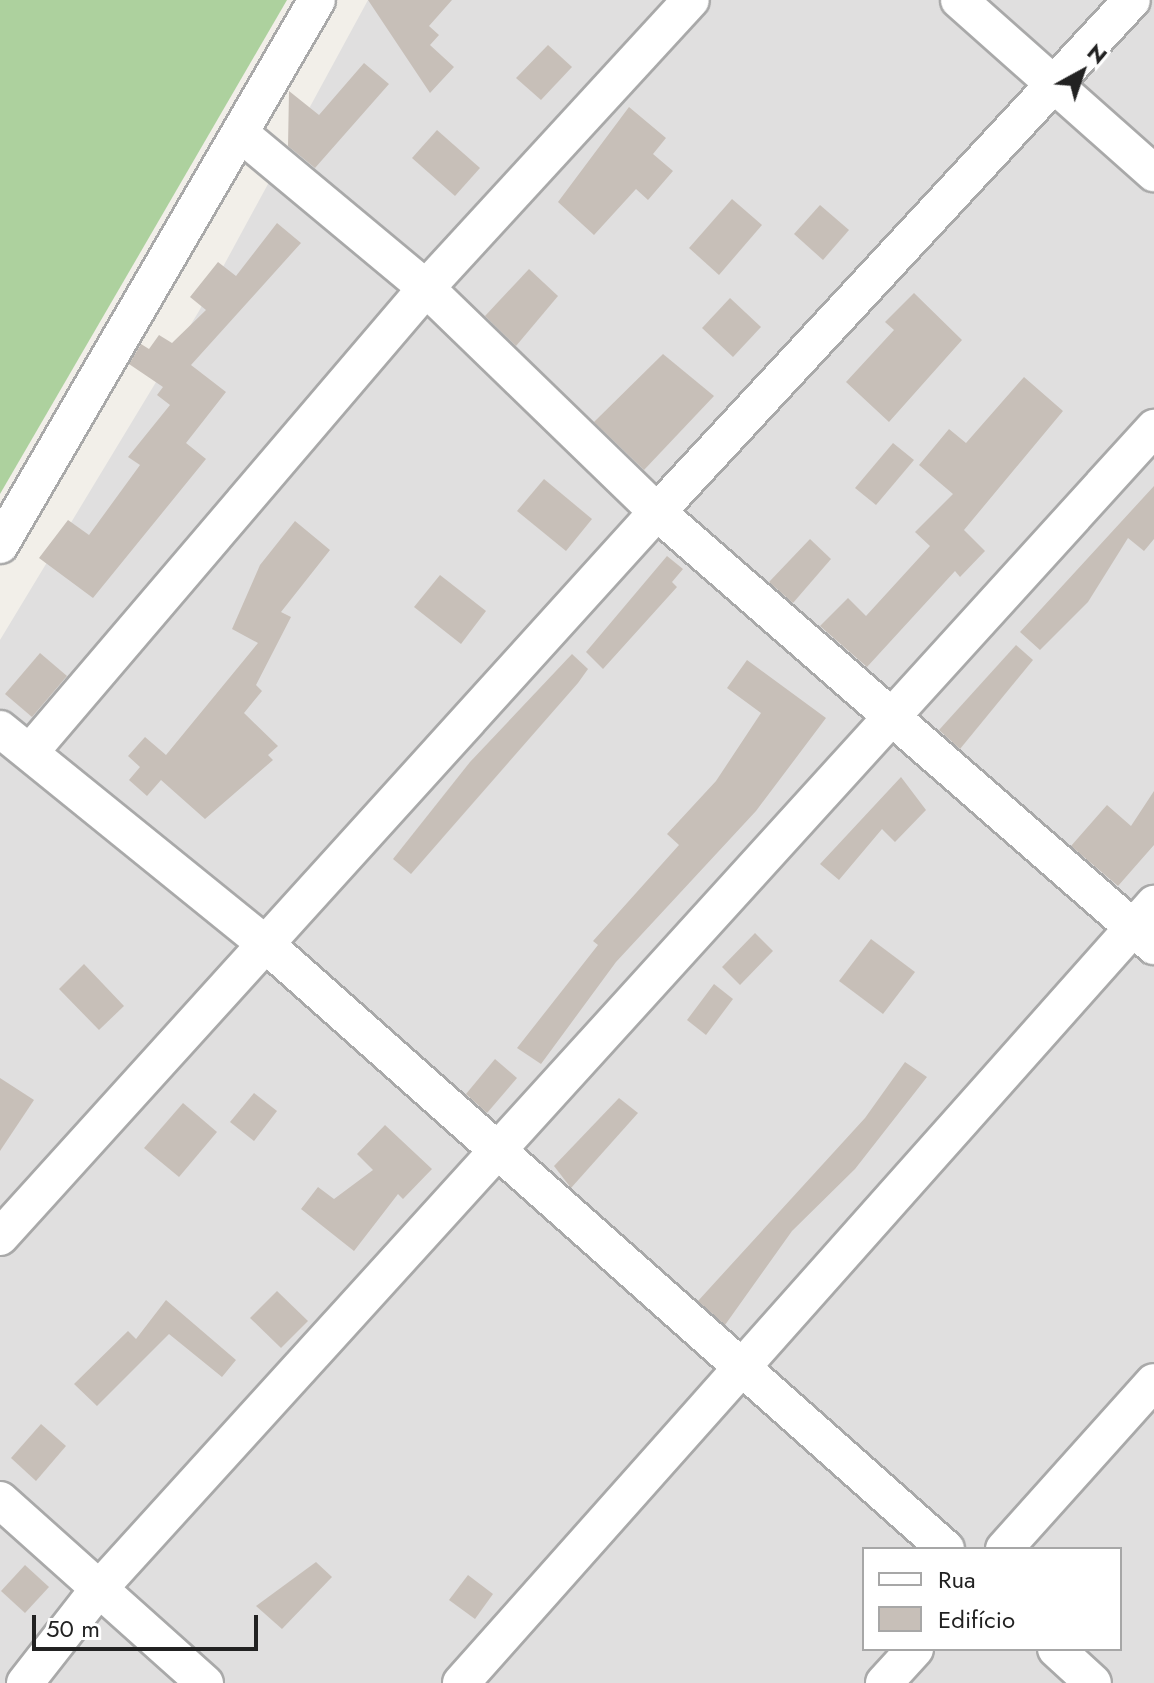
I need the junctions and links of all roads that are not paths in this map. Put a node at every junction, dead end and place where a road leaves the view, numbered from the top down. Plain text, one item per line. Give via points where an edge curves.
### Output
1 (317, 0) edge
2 (691, 0) edge
3 (959, 0) edge
4 (1132, 0) edge
5 (1055, 87) junction
6 (241, 134) junction
7 (1154, 173) edge
8 (426, 288) junction
9 (1154, 428) edge
10 (657, 512) junction
11 (0, 545) edge
12 (894, 721) junction
13 (0, 729) edge
14 (31, 751) junction
15 (1147, 926) edge
16 (262, 941) junction
17 (497, 1156) junction
18 (0, 1237) edge
19 (741, 1366) junction
20 (1154, 1382) edge
21 (0, 1500) edge
22 (944, 1547) edge
23 (1006, 1547) edge
24 (97, 1591) junction
25 (913, 1651) edge
26 (1058, 1651) edge
27 (25, 1683) edge
28 (205, 1683) edge
29 (461, 1683) edge
30 (884, 1683) edge
31 (1093, 1683) edge

1 - 6 street
2 - 8 street
3 - 5 street
4 - 5 street
5 - 7 street
5 - 10 street
6 - 8 street
6 - 11 street
8 - 10 street
8 - 14 street
9 - 12 street
10 - 12 street
10 - 16 street
12 - 15 street
12 - 17 street
13 - 14 street
14 - 16 street
15 - 19 street
16 - 17 street
16 - 18 street
17 - 19 street
17 - 24 street
19 - 22 street
19 - 29 street
20 - 23 street
21 - 24 street
24 - 27 street
24 - 28 street
25 - 30 street
26 - 31 street

